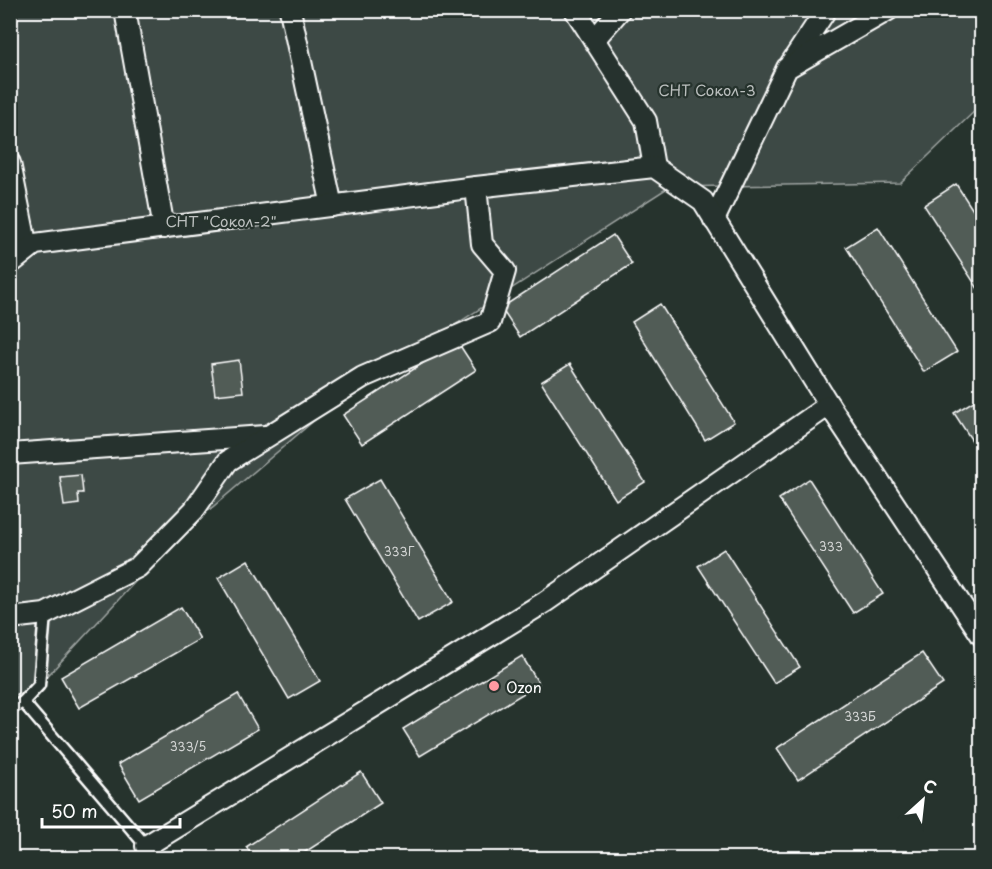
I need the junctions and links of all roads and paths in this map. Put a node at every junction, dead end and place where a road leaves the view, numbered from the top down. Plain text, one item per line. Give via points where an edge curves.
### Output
1 (124, 10) edge
2 (290, 10) edge
3 (575, 10) edge
4 (620, 10) edge
5 (826, 10) edge
6 (888, 10) edge
7 (594, 40) junction
8 (787, 68) junction
9 (10, 163) edge
10 (654, 167) junction
11 (476, 187) junction
12 (332, 206) junction
13 (714, 220) junction
14 (164, 228) junction
15 (35, 244) junction
16 (10, 264) edge
17 (829, 405) junction
18 (269, 435) junction
19 (220, 439) junction
20 (10, 454) edge
21 (228, 461) junction
22 (45, 614) junction
23 (10, 618) edge
24 (981, 636) edge
25 (23, 702) junction
26 (10, 709) edge
27 (144, 852) edge

1 - 14 street
2 - 12 street
3 - 7 street
4 - 7 street
5 - 8 street
6 - 8 street
7 - 10 street via 646,121
8 - 13 street
9 - 15 street via 26,243
10 - 11 street
10 - 13 street via 703,201
11 - 12 street
11 - 18 street via 482,244 506,271 490,322 363,377
12 - 14 street
13 - 17 street
14 - 15 street
15 - 16 street
17 - 24 street
17 - 27 street via 545,602
18 - 19 street
18 - 21 street
19 - 20 street
19 - 21 street
21 - 22 street via 194,510 138,567
22 - 23 street
22 - 25 lane via 39,685
25 - 26 lane
25 - 27 lane

